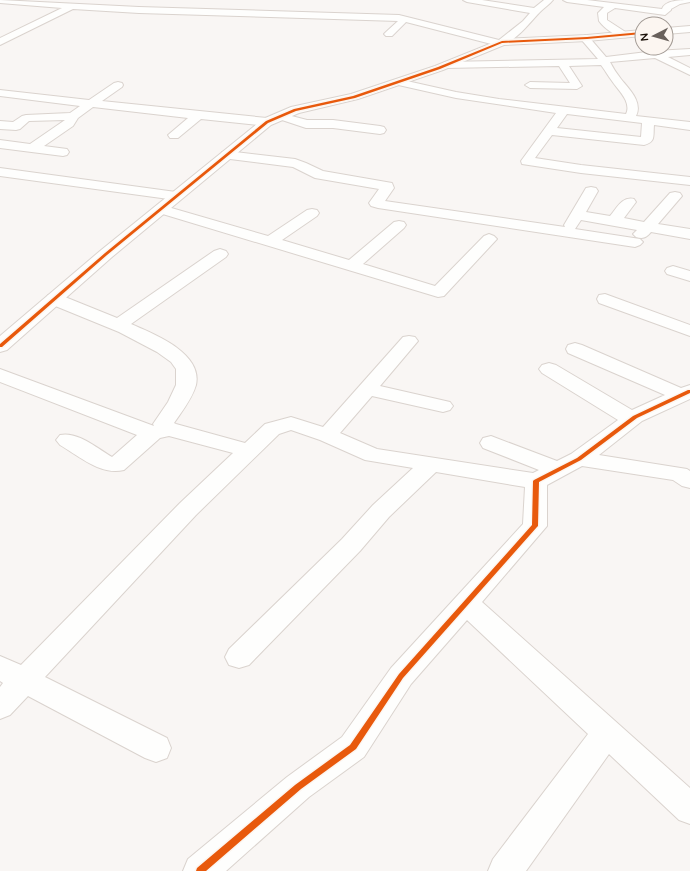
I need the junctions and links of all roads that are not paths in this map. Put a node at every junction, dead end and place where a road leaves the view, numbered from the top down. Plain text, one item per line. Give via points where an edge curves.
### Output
1 (125, 0) edge
2 (467, 0) edge
3 (550, 0) edge
4 (567, 0) edge
5 (690, 0) edge
6 (0, 1) edge
7 (24, 1) edge
8 (266, 5) dead end
9 (316, 5) dead end
10 (364, 5) dead end
11 (494, 5) junction
12 (613, 6) junction
13 (64, 8) edge
14 (111, 8) junction
15 (465, 9) dead end
16 (536, 11) junction
17 (22, 12) dead end
18 (253, 13) junction
19 (303, 14) junction
20 (355, 16) junction
21 (404, 19) junction
22 (689, 30) edge
23 (674, 31) edge
24 (388, 34) dead end
25 (622, 35) junction
26 (634, 39) edge
27 (674, 41) edge
28 (0, 42) edge
29 (500, 43) junction
30 (582, 44) junction
31 (0, 46) edge
32 (534, 50) dead end
33 (690, 50) edge
34 (481, 51) junction
35 (674, 52) edge
36 (642, 56) edge
37 (661, 56) edge
38 (603, 61) junction
39 (518, 63) junction
40 (562, 63) junction
41 (446, 65) junction
42 (690, 72) edge
43 (398, 82) junction
44 (118, 85) dead end
45 (530, 85) junction
46 (0, 93) edge
47 (92, 104) junction
48 (516, 104) junction
49 (563, 111) junction
50 (199, 115) junction
51 (73, 116) junction
52 (280, 116) junction
53 (629, 119) junction
54 (268, 122) junction
55 (648, 122) junction
56 (0, 125) edge
57 (690, 126) edge
58 (380, 130) dead end
59 (549, 131) junction
60 (174, 135) dead end
61 (0, 144) edge
62 (35, 146) dead end
63 (63, 152) dead end
64 (227, 155) junction
65 (0, 172) edge
66 (690, 181) edge
67 (591, 191) dead end
68 (176, 196) junction
69 (675, 196) dead end
70 (628, 202) dead end
71 (161, 209) junction
72 (312, 212) dead end
73 (577, 215) junction
74 (614, 220) junction
75 (399, 225) dead end
76 (648, 226) junction
77 (566, 232) junction
78 (690, 234) edge
79 (489, 239) dead end
80 (270, 242) junction
81 (220, 254) dead end
82 (352, 266) junction
83 (673, 271) dead end
84 (690, 276) edge
85 (54, 299) junction
86 (605, 299) dead end
87 (118, 324) junction
88 (690, 331) edge
89 (409, 341) dead end
90 (0, 346) edge
91 (575, 349) dead end
92 (549, 369) dead end
93 (0, 375) edge
94 (368, 389) junction
95 (686, 393) edge
96 (443, 406) dead end
97 (632, 419) junction
98 (161, 431) junction
99 (327, 435) junction
100 (67, 440) dead end
101 (491, 443) dead end
102 (250, 451) junction
103 (430, 465) junction
104 (558, 470) junction
105 (690, 481) edge
106 (466, 603) junction
107 (239, 657) dead end
108 (12, 674) edge
109 (0, 706) edge
110 (607, 733) junction
111 (156, 748) dead end
112 (690, 809) edge
113 (200, 871) edge
114 (505, 871) edge

1 - 14 street
2 - 11 street
3 - 16 street
4 - 12 street
5 - 12 street via 669,5 665,12
6 - 7 street
7 - 13 street
8 - 18 street
9 - 19 street
10 - 20 street
11 - 15 street
11 - 16 street
12 - 25 street via 602,14 603,21
13 - 14 street
13 - 17 street
13 - 28 street
13 - 31 street via 42,24
14 - 18 street
16 - 29 street via 526,23
18 - 19 street
19 - 20 street
20 - 21 street
21 - 24 street
21 - 29 street
22 - 23 street
25 - 26 street
25 - 30 street
27 - 33 street
29 - 30 street
29 - 34 street
30 - 38 street via 595,50
32 - 34 street
33 - 35 street
34 - 41 street
36 - 38 street
37 - 42 street
38 - 40 street
38 - 53 street via 631,100 633,111
39 - 40 street
39 - 41 street
39 - 45 street
40 - 45 street via 577,86
41 - 43 street
43 - 48 street via 456,96
43 - 52 street via 354,97 295,110
44 - 47 street
45 - 48 street
46 - 47 street
47 - 50 street
47 - 51 street
48 - 49 street
49 - 53 street
49 - 59 street
50 - 54 street
50 - 60 street
51 - 56 street via 26,118 16,126
51 - 62 street via 69,123
52 - 54 street
52 - 58 street via 306,124 333,124
53 - 55 street
54 - 64 street
55 - 57 street
55 - 59 street via 647,140 644,141
59 - 66 street via 527,161
61 - 63 street
64 - 68 street
64 - 77 street via 295,163 320,175 387,186 376,203 378,204
65 - 68 street
67 - 73 street
68 - 71 street
69 - 76 street
70 - 74 street
71 - 80 street
71 - 85 street
72 - 80 street
73 - 74 street
73 - 77 street
74 - 76 street
75 - 82 street
76 - 77 street via 631,247
76 - 78 street
79 - 82 street via 438,292
80 - 82 street
81 - 87 street
83 - 84 street
85 - 87 street
85 - 90 street
86 - 88 street
87 - 98 street via 156,343 177,357 185,366 187,379 179,402
89 - 94 street
91 - 95 street
92 - 97 street
93 - 98 street
94 - 96 street
94 - 99 street
95 - 97 street
97 - 104 street
98 - 100 street via 116,465 110,466
98 - 102 street
99 - 102 street via 291,423 286,424 272,429
99 - 103 street via 373,455
101 - 104 street
102 - 108 street
103 - 104 street
103 - 107 street via 381,511
104 - 105 street via 679,474
104 - 106 street via 535,526
106 - 110 street
106 - 113 street via 401,676 353,746 298,787
108 - 109 street
108 - 111 street
110 - 112 street
110 - 114 street

